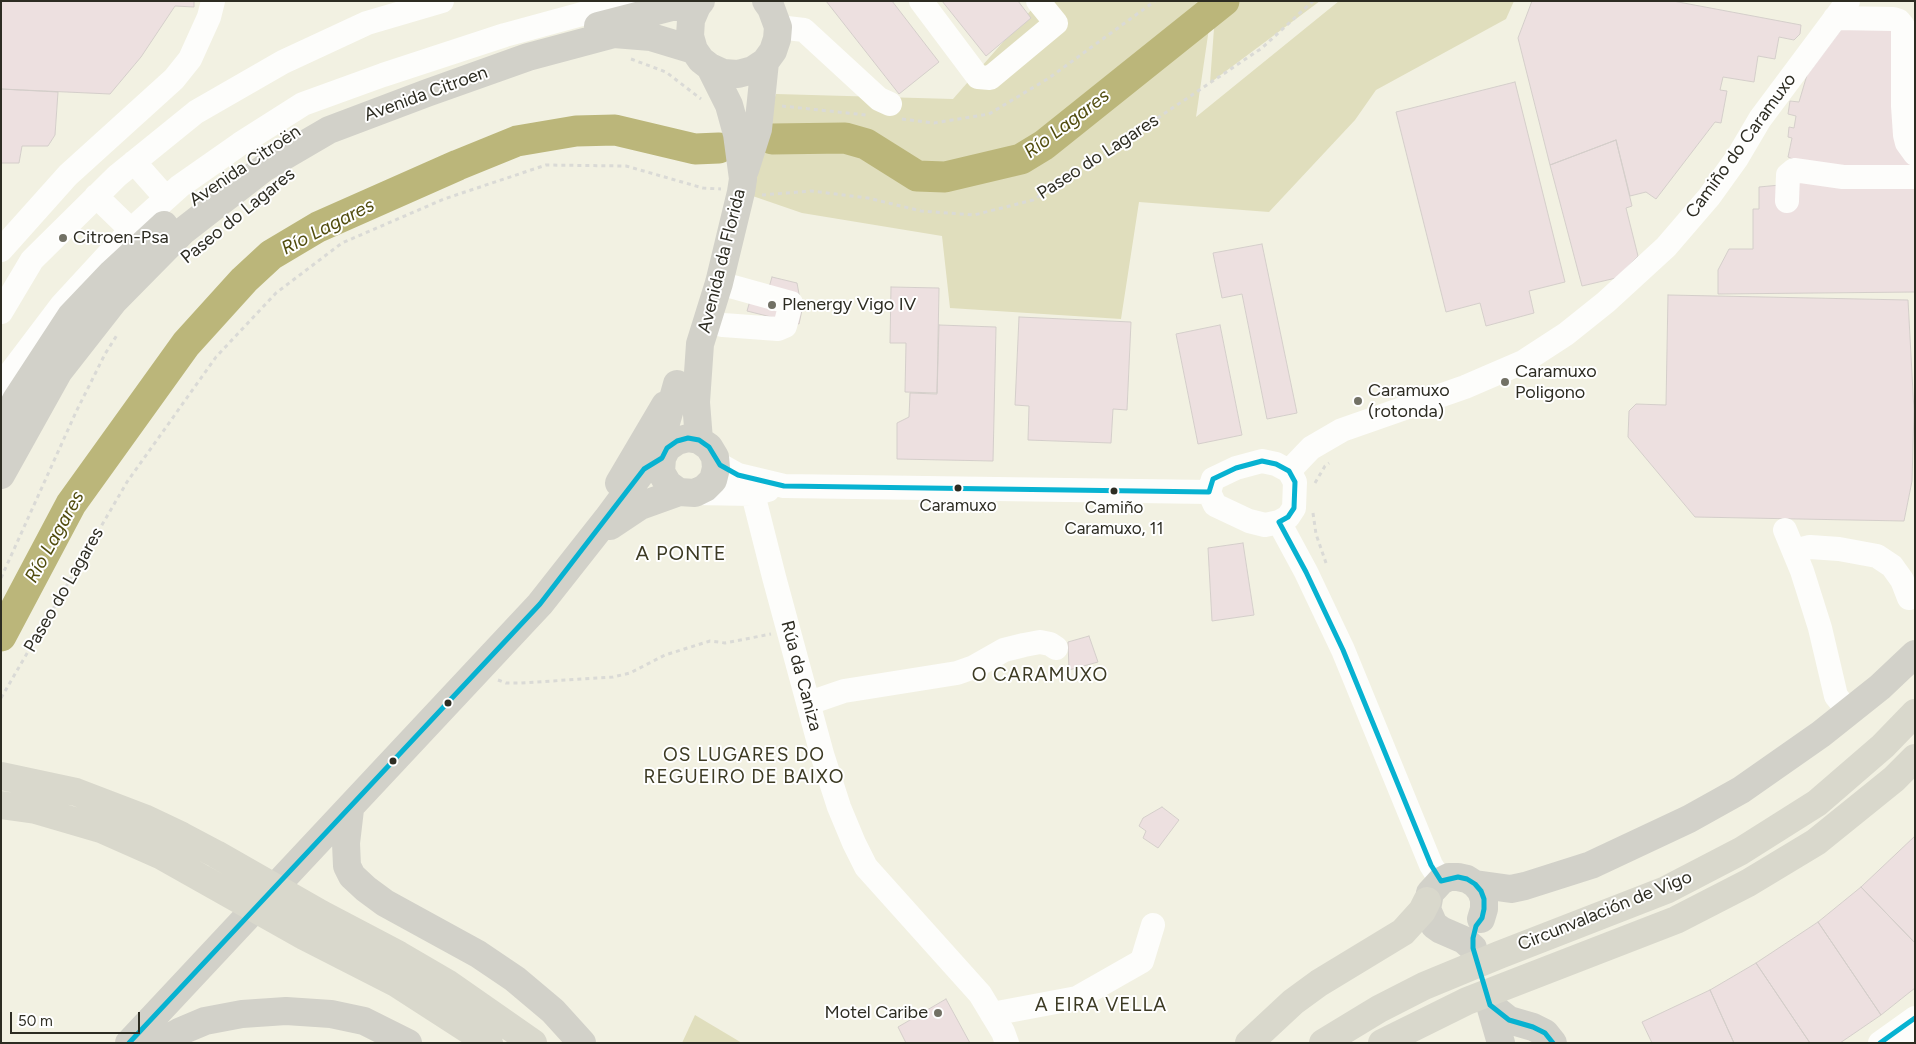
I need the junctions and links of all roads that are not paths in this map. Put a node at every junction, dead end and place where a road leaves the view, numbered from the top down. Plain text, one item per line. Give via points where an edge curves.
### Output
1 (212, 1) edge
2 (442, 1) edge
3 (630, 1) edge
4 (634, 1) edge
5 (921, 1) edge
6 (1045, 4) edge
7 (690, 5) edge
8 (1841, 10) edge
9 (776, 12) edge
10 (702, 59) junction
11 (765, 62) junction
12 (890, 104) dead end
13 (747, 131) junction
14 (1915, 154) edge
15 (134, 162) junction
16 (1915, 177) edge
17 (96, 196) junction
18 (166, 198) junction
19 (1787, 201) dead end
20 (131, 230) junction
21 (183, 231) joint
22 (1, 250) edge
23 (719, 283) junction
24 (1, 312) edge
25 (704, 332) junction
26 (678, 384) junction
27 (1, 390) edge
28 (1, 430) edge
29 (707, 449) junction
30 (662, 458) junction
31 (1289, 471) junction
32 (1, 475) edge
33 (784, 486) junction
34 (687, 492) junction
35 (1209, 492) junction
36 (753, 494) junction
37 (1279, 522) junction
38 (1785, 530) dead end
39 (590, 540) junction
40 (1795, 553) junction
41 (1909, 598) dead end
42 (1056, 648) dead end
43 (1915, 654) edge
44 (809, 703) junction
45 (1849, 712) junction
46 (1915, 713) edge
47 (1915, 758) edge
48 (1, 776) edge
49 (1, 805) edge
50 (350, 809) junction
51 (1475, 884) junction
52 (1525, 886) junction
53 (1434, 891) junction
54 (321, 914) junction
55 (1478, 922) junction
56 (1153, 925) dead end
57 (992, 1014) junction
58 (1915, 1018) edge
59 (461, 1024) edge
60 (129, 1043) edge
61 (159, 1043) edge
62 (408, 1043) edge
63 (489, 1043) edge
64 (510, 1043) edge
65 (533, 1043) edge
66 (582, 1043) edge
67 (1007, 1043) edge
68 (1249, 1043) edge
69 (1323, 1043) edge
70 (1382, 1043) edge
71 (1501, 1043) edge
72 (1554, 1043) edge
73 (1880, 1043) edge

1 - 22 street via 209,17 190,59 174,79 68,175
2 - 15 street via 367,22 283,62 196,112
3 - 18 street via 505,35 303,104 240,144
4 - 7 street
5 - 6 street via 978,77 990,78 1056,22
7 - 10 main road, Avenida da Florida via 690,36
7 - 28 main road, Avenida Citroën via 575,32 420,77 322,115 261,151 178,212 112,273 72,316 20,393
8 - 14 street via 1893,19 1903,26 1905,135
8 - 31 street, Camiño do Caramuxo via 1760,119 1709,197 1666,247 1606,302 1523,362 1342,430 1311,448
9 - 11 main road via 777,39
9 - 12 street via 804,30 879,99
10 - 11 main road, Avenida Citroen via 723,73 738,74
10 - 13 main road, Avenida da Florida
10 - 21 main road, Avenida Citroen via 651,37 614,34 528,57 329,130 264,168
11 - 13 main road, Avenida da Florida
13 - 23 main road, Avenida da Florida via 741,192
15 - 17 street
15 - 18 street
16 - 19 street via 1843,177 1794,170 1788,176
17 - 20 street
17 - 24 street via 32,260
18 - 20 street
20 - 27 street via 61,306
21 - 32 main road, Avenida Citroën via 113,302 59,371
23 - 25 main road, Avenida da Florida
23 - 25 street via 791,303 785,326 778,329 723,325
25 - 26 main road, Avenida da Florida
25 - 29 main road, Avenida da Florida via 696,402
26 - 30 main road, Avenida da Florida via 666,423
26 - 39 main road, Avenida da Florida
29 - 30 main road via 688,438 677,441
29 - 33 street via 720,465 738,475
29 - 34 main road via 716,468 713,480 705,488
30 - 34 main road via 662,472 668,484
30 - 39 main road, Avenida da Florida via 644,469
31 - 35 street via 1262,461 1213,479
31 - 37 street via 1295,482 1294,508
33 - 35 street
33 - 36 street
34 - 36 street
34 - 39 main road, Avenida da Florida via 667,495 640,506
35 - 37 street via 1215,505 1249,521 1265,525
36 - 44 street, Rúa da Caniza
37 - 53 street via 1343,650 1431,865
38 - 40 street
39 - 50 main road, Avenida da Florida via 540,604
40 - 41 street via 1810,547 1878,556 1892,566
40 - 45 street via 1820,628 1836,696
42 - 44 street via 1045,643 1024,644 957,673 844,691
43 - 45 main road
44 - 57 street, Rúa da Caniza via 839,807 866,867 980,994
45 - 52 main road via 1777,766 1690,819 1591,865
46 - 69 highway, Circunvalación de Vigo via 1883,746 1817,803 1741,851 1666,890 1424,986
47 - 70 highway, Circunvalación de Vigo via 1816,842 1748,883 1676,920 1467,1001
48 - 54 highway via 76,792 144,818 216,854
49 - 59 highway via 36,810 101,829 162,856 304,936 396,983
50 - 60 main road, Avenida da Florida
50 - 66 main road via 346,843 347,866 352,876 385,903 478,954 515,979 553,1011
51 - 52 main road via 1511,889
51 - 53 main road via 1458,877
51 - 55 main road via 1484,900
52 - 55 main road via 1496,905
53 - 55 main road via 1429,917 1434,925 1473,948
53 - 68 highway via 1403,932 1319,983
54 - 59 highway
54 - 65 highway via 446,983
56 - 57 street via 1142,961 1077,998
57 - 67 street, Rúa da Caniza
58 - 73 street
59 - 63 highway
59 - 64 highway
61 - 62 main road via 205,1022 242,1014 286,1011 331,1014 364,1021
71 - 72 main road via 1490,1005 1509,1020 1545,1032

